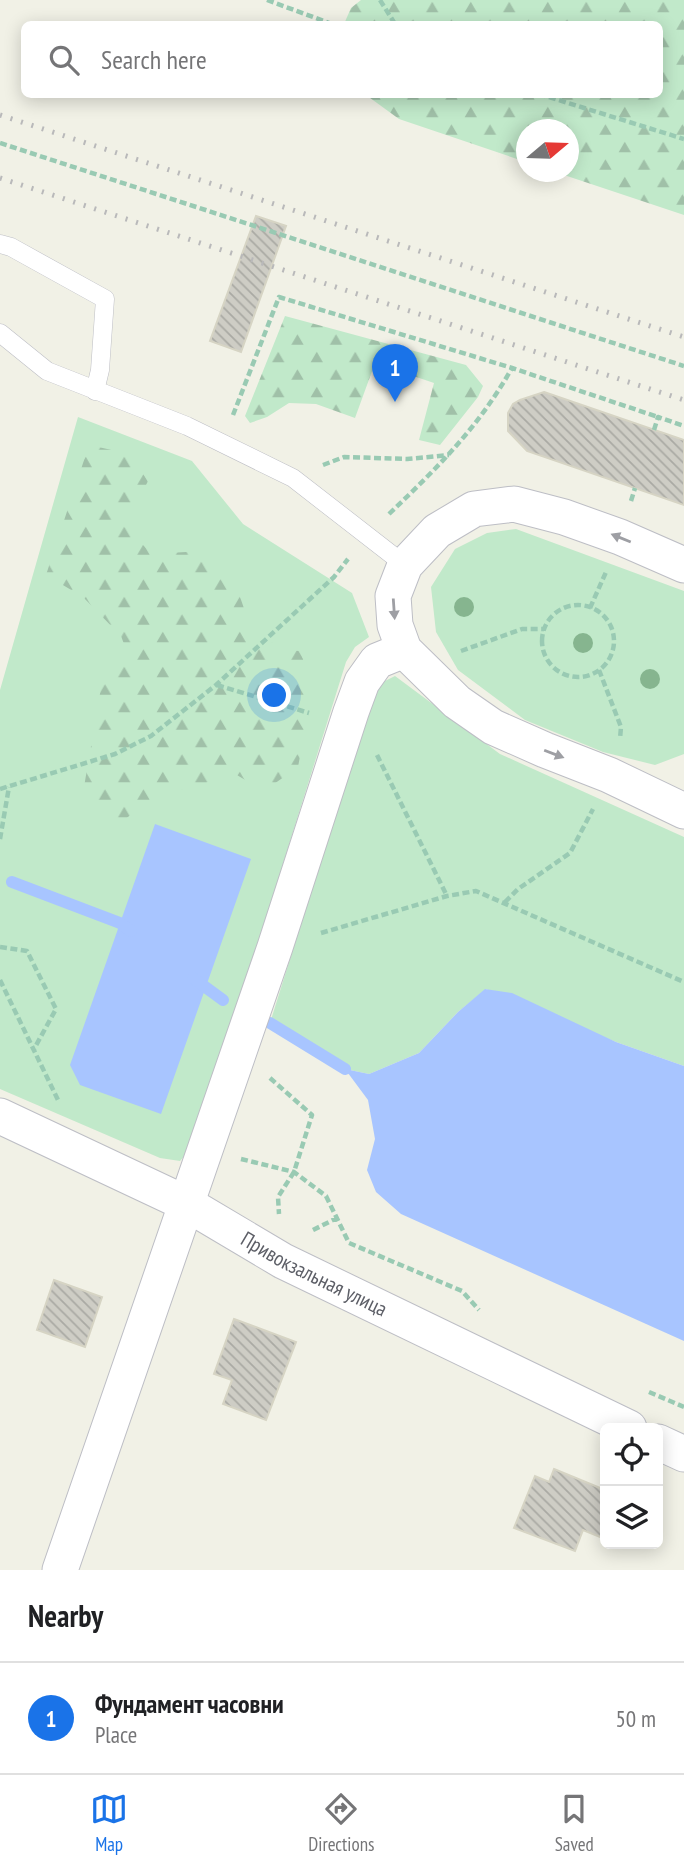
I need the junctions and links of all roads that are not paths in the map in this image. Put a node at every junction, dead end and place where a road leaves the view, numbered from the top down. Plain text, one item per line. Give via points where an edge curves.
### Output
1 (0, 244) edge
2 (0, 333) edge
3 (94, 391) junction
4 (405, 565) junction
5 (684, 565) edge
6 (404, 650) junction
7 (684, 785) edge
8 (644, 793) junction
9 (684, 811) edge
10 (0, 1116) edge
11 (187, 1204) junction
12 (619, 1423) edge
13 (663, 1444) edge
14 (684, 1454) edge
15 (60, 1570) edge

1 - 3 lane via 106,299
2 - 3 lane via 47,371
3 - 4 lane via 187,426 293,478
5 -> 4 street via 587,525 514,504 474,509 437,531
4 -> 6 street via 393,596 395,625
6 -> 8 street via 457,702 493,727
6 - 11 street via 377,661 362,682
7 - 8 street
8 - 9 street
10 - 11 street, Привокзальная улица
11 - 12 street, Привокзальная улица via 283,1261
11 - 15 street
13 - 14 street

